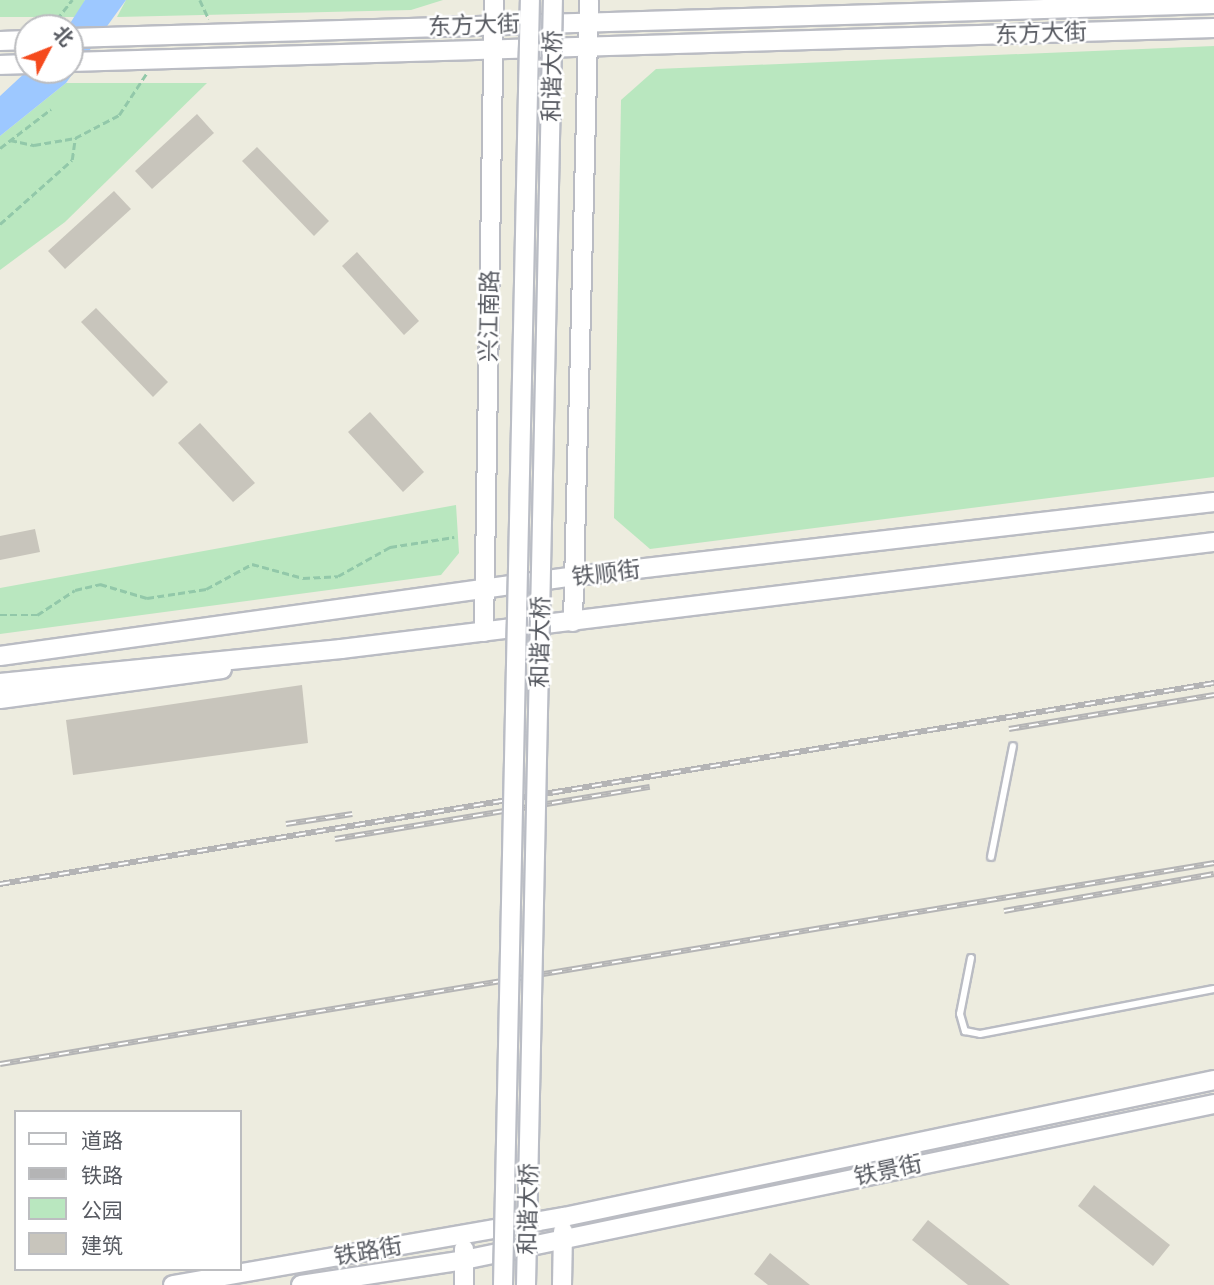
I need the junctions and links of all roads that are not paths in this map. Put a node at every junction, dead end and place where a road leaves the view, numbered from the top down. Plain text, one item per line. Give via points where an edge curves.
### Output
1 (494, 0) edge
2 (530, 0) edge
3 (553, 0) edge
4 (589, 0) edge
5 (1214, 4) edge
6 (589, 21) junction
7 (494, 24) junction
8 (1214, 28) edge
9 (84, 38) edge
10 (588, 46) junction
11 (493, 51) junction
12 (84, 61) edge
13 (1214, 502) edge
14 (1214, 541) edge
15 (576, 576) junction
16 (485, 590) junction
17 (573, 622) junction
18 (484, 632) junction
19 (341, 649) junction
20 (0, 656) edge
21 (0, 683) edge
22 (0, 699) edge
23 (1013, 746) dead end
24 (991, 857) dead end
25 (971, 958) dead end
26 (1214, 989) edge
27 (1214, 1080) edge
28 (1214, 1104) edge
29 (564, 1217) junction
30 (463, 1235) junction
31 (563, 1240) junction
32 (464, 1260) junction
33 (173, 1285) edge
34 (301, 1285) edge
35 (464, 1285) edge
36 (503, 1285) edge
37 (526, 1285) edge
38 (562, 1285) edge

1 - 7 main road, 兴江南路
2 - 36 main road, 和谐大桥, bridge
3 - 37 main road, 和谐大桥, bridge
4 - 6 main road
5 - 6 main road, 东方大街
6 - 7 main road, 东方大街
6 - 10 main road
7 - 9 main road, 东方大街
7 - 11 main road, 兴江南路
8 - 10 main road, 东方大街
10 - 11 main road, 东方大街
10 - 15 main road
11 - 12 main road, 东方大街
11 - 16 main road, 兴江南路
13 - 15 main road, 铁顺街
14 - 17 main road, 铁顺街
15 - 16 main road, 铁顺街
15 - 17 main road
16 - 18 main road, 兴江南路
16 - 20 main road, 铁顺街
17 - 18 main road, 铁顺街
18 - 19 main road, 铁顺街
19 - 21 main road, 铁顺街
19 - 22 main road via 176,677
23 - 24 lane
25 - 26 lane via 960,1014 965,1031 980,1034
27 - 29 main road, 铁景街
28 - 31 main road, 铁景街
29 - 30 main road, 铁路街
29 - 31 main road
30 - 32 main road
30 - 33 main road, 铁路街
31 - 32 main road, 铁路街
31 - 38 main road
32 - 34 main road, 铁路街
32 - 35 main road

